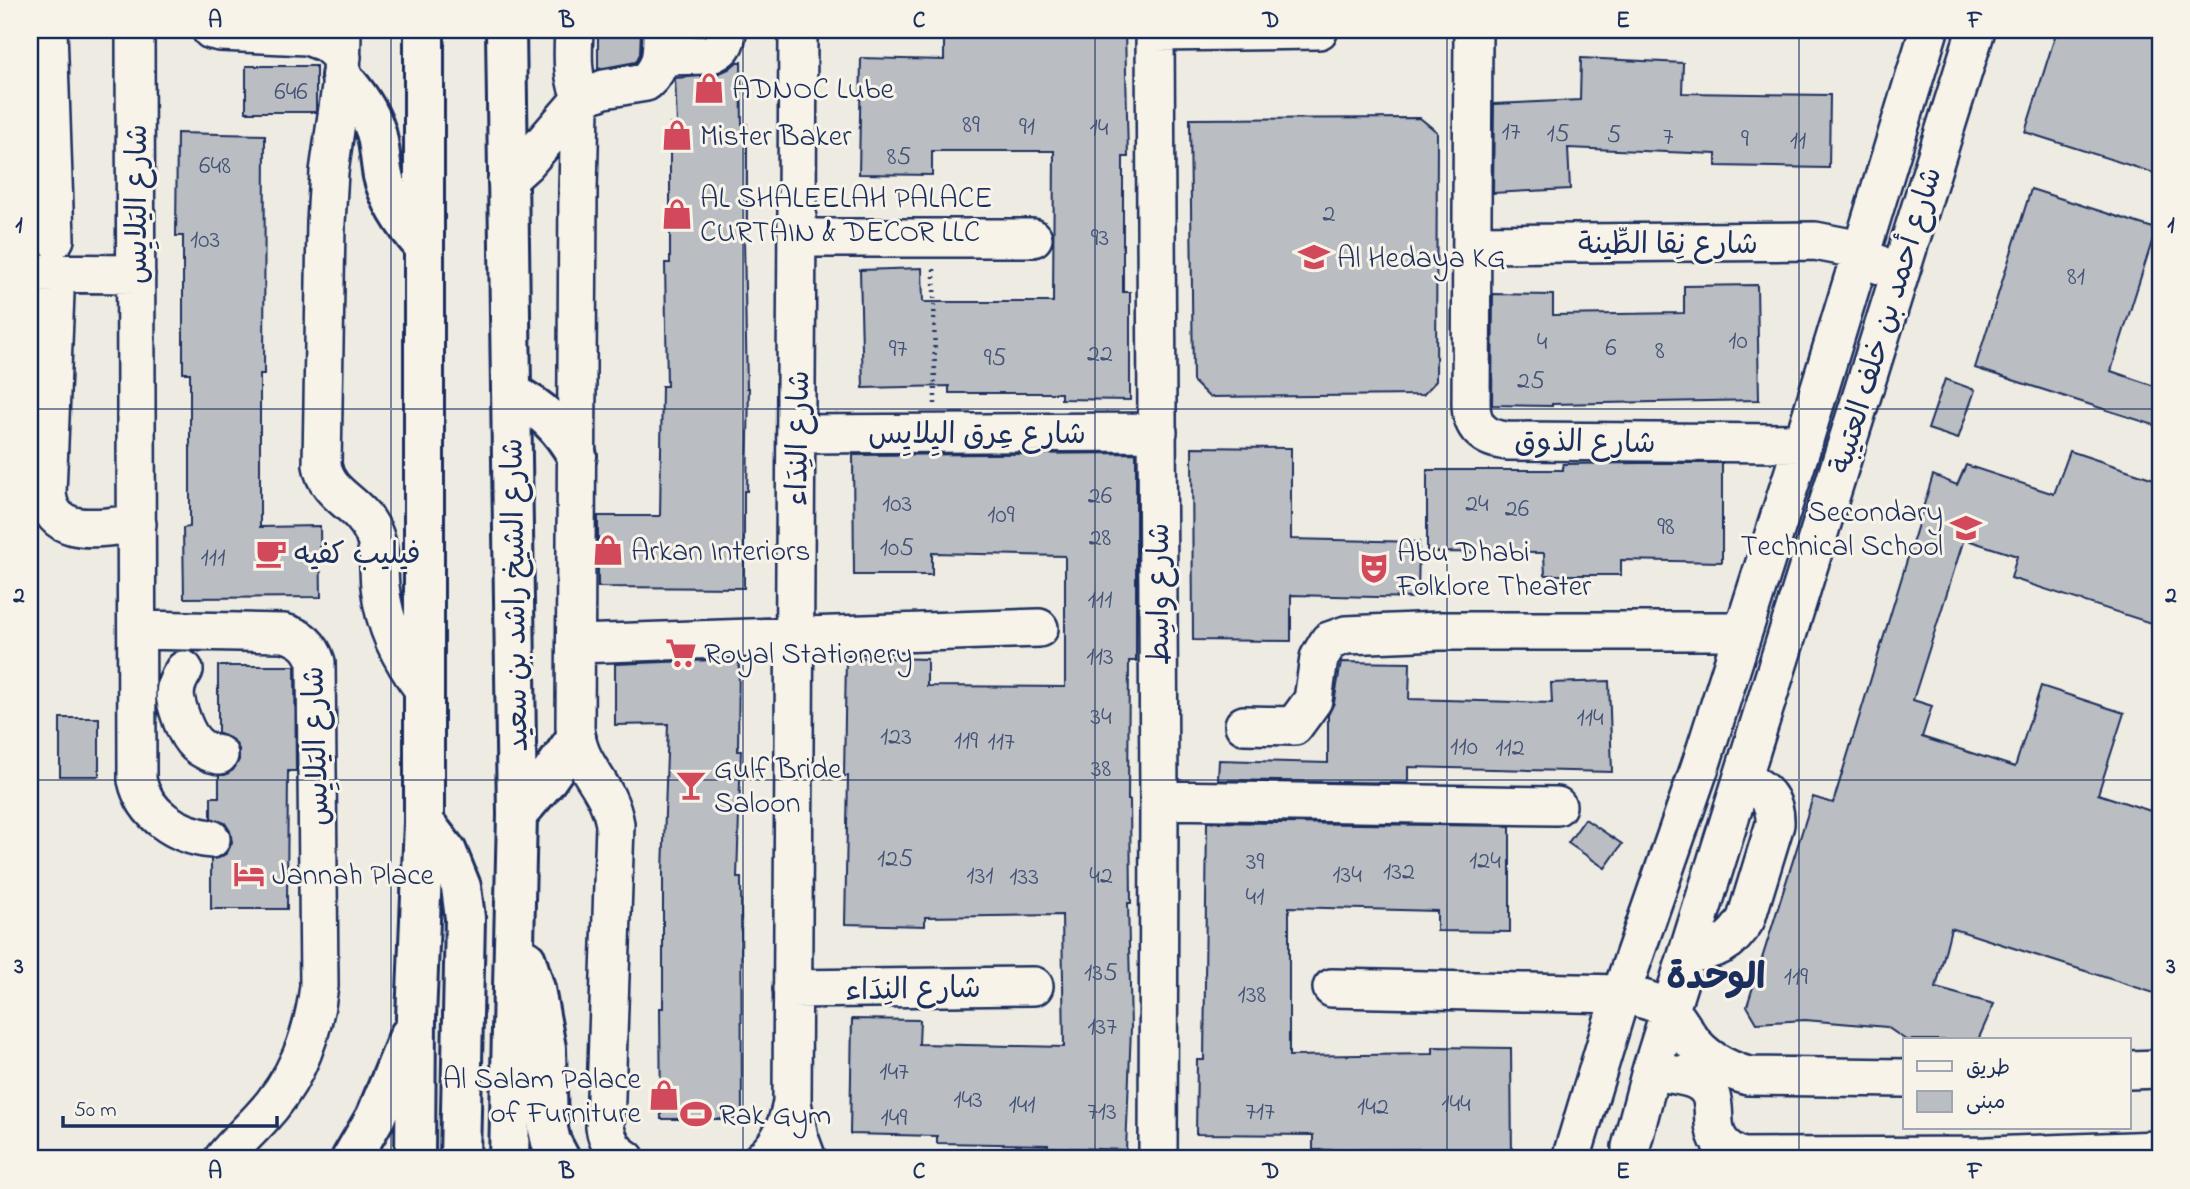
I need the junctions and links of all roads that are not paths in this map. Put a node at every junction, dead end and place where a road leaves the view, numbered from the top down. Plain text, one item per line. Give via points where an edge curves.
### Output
1 (48, 30) edge
2 (135, 30) edge
3 (211, 30) edge
4 (424, 30) edge
5 (506, 30) edge
6 (574, 30) edge
7 (593, 30) edge
8 (727, 30) edge
9 (798, 30) edge
10 (1319, 30) edge
11 (1474, 30) edge
12 (1929, 30) edge
13 (1976, 30) edge
14 (1155, 31) edge
15 (264, 32) edge
16 (654, 38) edge
17 (342, 54) edge
18 (582, 98) junction
19 (507, 180) junction
20 (798, 238) junction
21 (1033, 238) dead end
22 (55, 239) dead end
23 (1473, 244) junction
24 (424, 246) junction
25 (1860, 254) junction
26 (136, 274) junction
27 (1900, 276) junction
28 (42, 283) edge
29 (512, 393) junction
30 (1158, 432) junction
31 (797, 433) junction
32 (1803, 443) junction
33 (577, 456) junction
34 (137, 524) junction
35 (1039, 628) dead end
36 (138, 630) junction
37 (185, 631) junction
38 (1742, 631) junction
39 (794, 637) junction
40 (577, 644) junction
41 (424, 690) junction
42 (1244, 725) dead end
43 (576, 738) junction
44 (219, 755) dead end
45 (1159, 800) junction
46 (1557, 806) dead end
47 (517, 815) junction
48 (424, 822) junction
49 (211, 839) dead end
50 (514, 933) junction
51 (1034, 986) dead end
52 (1332, 988) dead end
53 (792, 989) junction
54 (1621, 994) junction
55 (1671, 1012) junction
56 (416, 1018) junction
57 (2160, 1069) edge
58 (1651, 1070) junction
59 (2130, 1070) edge
60 (1903, 1078) edge
61 (792, 1102) junction
62 (1930, 1141) edge
63 (1998, 1142) edge
64 (2160, 1150) edge
65 (223, 1159) edge
66 (351, 1159) edge
67 (415, 1159) edge
68 (460, 1159) edge
69 (509, 1159) edge
70 (560, 1159) edge
71 (626, 1159) edge
72 (762, 1159) edge
73 (807, 1159) edge
74 (1158, 1159) edge
75 (1571, 1159) edge
76 (1631, 1159) edge

1 - 22 street
2 - 26 street, شارع اليَلايِس
3 - 15 street
4 - 24 main road
5 - 19 main road, شارع الشيخ راشد بن سعيد
6 - 18 street via 574,76
7 - 18 street via 594,62
8 - 16 street via 725,43 708,55
9 - 20 street, شارع النِدَاء
10 - 14 street
11 - 23 street, شارع الذوق
12 - 25 street, شارع أحمد بن خلف العتيبة
13 - 27 street, شارع أحمد بن خلف العتيبة
14 - 30 street, شارع واسِط
15 - 17 street via 307,36
16 - 18 street via 659,66 646,82
17 - 24 main road via 376,133 390,195
17 - 41 street via 327,210 322,465 333,491 361,513 374,536 389,630
18 - 19 street
18 - 33 street
19 - 29 main road, شارع الشيخ راشد بن سعيد
20 - 21 street
20 - 31 street, شارع النِدَاء
23 - 25 street, شارع نِقا الطِّينة via 1815,241
23 - 32 street, شارع الذوق via 1471,413 1480,431 1489,437 1508,441
24 - 41 main road
25 - 27 street, شارع نِقا الطِّينة
25 - 32 street, شارع أحمد بن خلف العتيبة
26 - 28 street
26 - 34 street, شارع اليَلايِس
27 - 55 street, شارع أحمد بن خلف العتيبة
28 - 34 street via 51,509 61,522 77,528
29 - 33 main road via 557,425
29 - 47 main road, شارع الشيخ راشد بن سعيد
30 - 31 street, شارع عِرق اليِلايِس
30 - 45 street, شارع واسِط
31 - 39 street, شارع النِدَاء
32 - 38 street, شارع أحمد بن خلف العتيبة
33 - 40 street
34 - 36 street, شارع اليَلايِس
35 - 39 street
36 - 37 street, شارع اليَلايِس
36 - 49 street, شارع اليَلايِس via 138,760 154,790 156,813 181,832
37 - 44 street via 189,701 183,722 195,745
37 - 65 street, شارع اليَلايِس via 293,635 313,653 317,670 316,1011 290,1081
38 - 42 street via 1346,635 1329,641 1319,658 1313,700 1294,726
38 - 54 street, شارع أحمد بن خلف العتيبة
39 - 40 street
39 - 53 street, شارع النِدَاء
40 - 43 street
41 - 48 main road
43 - 47 main road
43 - 71 street via 582,759 609,798 615,824 605,1127 611,1145
45 - 46 street
45 - 74 street, شارع واسِط
47 - 50 main road, شارع الشيخ راشد بن سعيد
48 - 56 main road
48 - 68 main road via 447,852 461,887 465,918
50 - 69 main road, شارع الشيخ راشد بن سعيد
50 - 70 main road via 542,1019 548,1129
51 - 53 street, شارع النِدَاء
52 - 54 street
53 - 61 street, شارع النِدَاء
54 - 55 street
54 - 75 street, شارع أحمد بن خلف العتيبة
55 - 58 street, شارع أحمد بن خلف العتيبة
55 - 60 street via 1694,1045 1712,1061 1748,1076
56 - 66 main road via 376,1116
56 - 67 main road
57 - 59 street
58 - 62 street via 1698,1081 1707,1089 1713,1100 1718,1140 1742,1157
58 - 76 street, شارع أحمد بن خلف العتيبة
61 - 72 street, شارع النِدَاء via 784,1131
61 - 73 street, شارع النِدَاء
62 - 63 street
63 - 64 street

